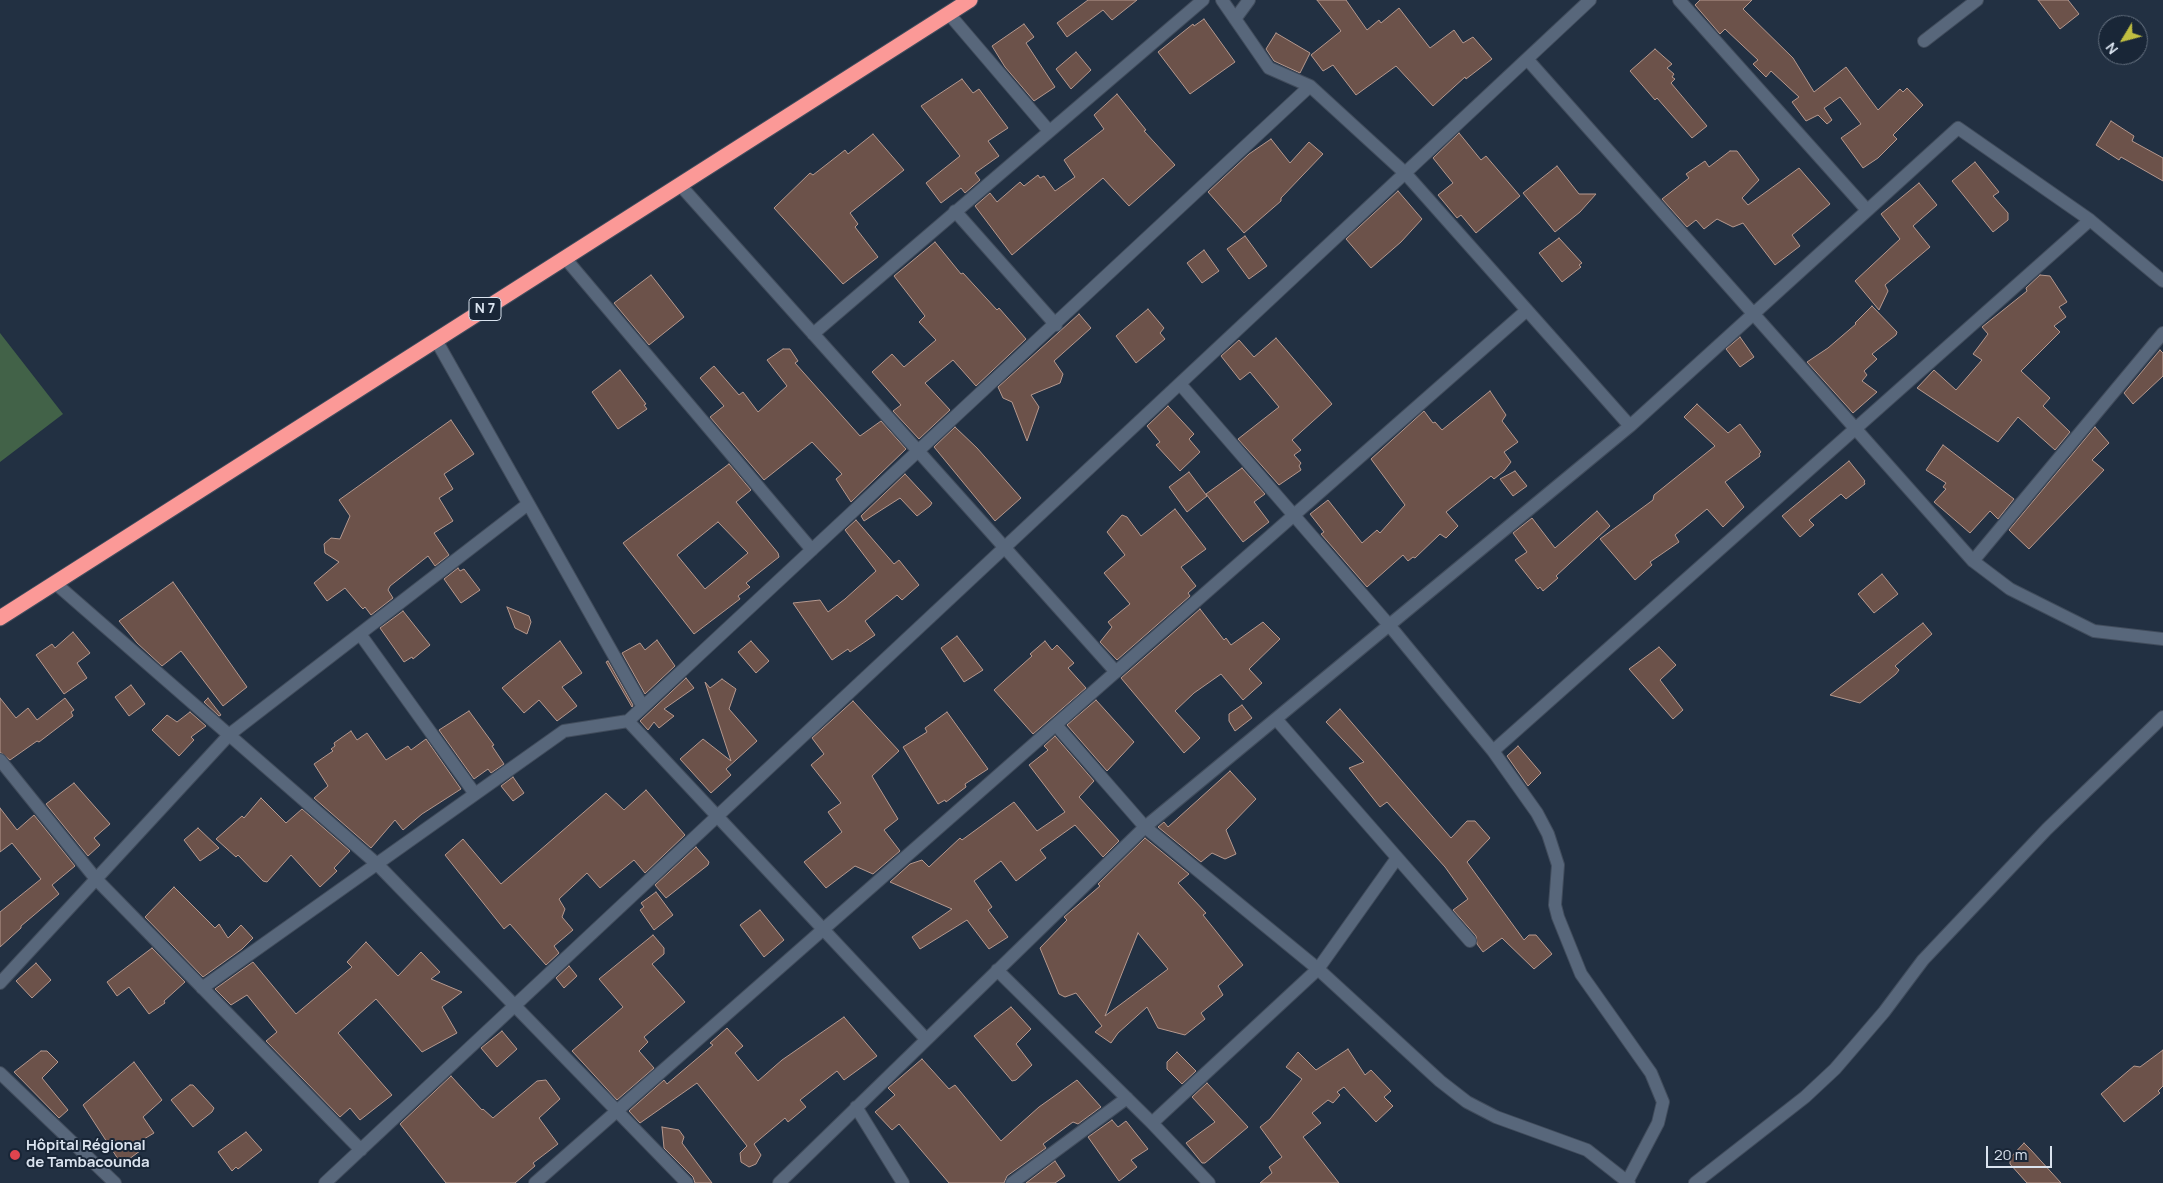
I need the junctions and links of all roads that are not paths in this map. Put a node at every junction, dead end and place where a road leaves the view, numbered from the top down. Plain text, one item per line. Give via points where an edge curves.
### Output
1 (970, 0) edge
2 (1202, 0) edge
3 (1222, 0) edge
4 (1249, 0) edge
5 (1590, 0) edge
6 (1678, 0) edge
7 (1977, 0) edge
8 (949, 14) junction
9 (1235, 18) junction
10 (1924, 41) dead end
11 (1527, 59) junction
12 (1310, 86) junction
13 (1049, 131) junction
14 (1405, 173) junction
15 (680, 185) junction
16 (1867, 210) junction
17 (955, 211) junction
18 (2090, 220) junction
19 (565, 258) junction
20 (2163, 281) edge
21 (1527, 310) junction
22 (1754, 314) junction
23 (1056, 324) junction
24 (2163, 332) edge
25 (813, 334) junction
26 (436, 340) junction
27 (1180, 384) junction
28 (1630, 426) junction
29 (1856, 429) junction
30 (918, 451) junction
31 (528, 504) junction
32 (1293, 516) junction
33 (1005, 548) junction
34 (812, 550) junction
35 (1973, 561) junction
36 (55, 583) junction
37 (0, 618) edge
38 (1389, 625) junction
39 (360, 634) junction
40 (2163, 639) edge
41 (1116, 672) junction
42 (643, 707) junction
43 (2163, 717) edge
44 (1276, 719) junction
45 (628, 721) junction
46 (1056, 725) junction
47 (230, 734) junction
48 (1493, 751) junction
49 (0, 760) edge
50 (475, 794) junction
51 (718, 816) junction
52 (1145, 827) junction
53 (1397, 858) junction
54 (377, 864) junction
55 (96, 879) junction
56 (824, 929) junction
57 (1470, 940) dead end
58 (1318, 969) junction
59 (998, 970) junction
60 (0, 983) edge
61 (202, 988) junction
62 (514, 1006) junction
63 (926, 1040) junction
64 (0, 1073) edge
65 (1127, 1098) junction
66 (856, 1107) junction
67 (617, 1111) junction
68 (1152, 1123) junction
69 (361, 1150) junction
70 (115, 1183) edge
71 (325, 1183) edge
72 (535, 1183) edge
73 (687, 1183) edge
74 (779, 1183) edge
75 (903, 1183) edge
76 (1012, 1183) edge
77 (1209, 1183) edge
78 (1628, 1183) edge
79 (1695, 1183) edge

1 - 8 highway, N 7
2 - 13 street
3 - 9 street
4 - 9 street
5 - 11 street
6 - 16 street
7 - 10 street
8 - 13 street
8 - 15 highway, N 7
9 - 12 street via 1269,68
11 - 14 street
11 - 22 street
12 - 14 street
12 - 23 street
13 - 17 street
14 - 21 street
14 - 27 street
15 - 19 highway, N 7
15 - 25 street
16 - 18 street via 1958,128
16 - 22 street
17 - 23 street
17 - 25 street
18 - 20 street
18 - 29 street
19 - 26 highway, N 7
19 - 34 street
21 - 28 street
21 - 32 street
22 - 28 street
22 - 29 street
23 - 30 street
24 - 35 street
25 - 30 street
26 - 31 street
26 - 36 highway, N 7
27 - 32 street
27 - 33 street
28 - 38 street
29 - 35 street
29 - 48 street
30 - 33 street
30 - 34 street
31 - 39 street
31 - 42 street
32 - 38 street
32 - 41 street
33 - 41 street
33 - 51 street
34 - 42 street
35 - 40 street via 2010,589 2094,630
36 - 37 highway, N 7
36 - 47 street
38 - 44 street
38 - 48 street
39 - 47 street
39 - 50 street
41 - 46 street
42 - 45 street
43 - 79 street via 2047,829 1923,960 1835,1069 1805,1097
44 - 52 street
44 - 53 street
45 - 50 street via 564,731
45 - 51 street
46 - 52 street
46 - 56 street
47 - 54 street
47 - 55 street
48 - 78 street via 1548,834 1558,866 1556,911 1581,974 1651,1073 1663,1102 1654,1131
49 - 55 street
50 - 54 street
51 - 56 street
51 - 62 street
52 - 58 street
52 - 59 street
53 - 57 street
53 - 58 street
54 - 61 street
54 - 62 street
55 - 60 street
55 - 61 street
56 - 63 street
56 - 67 street
58 - 68 street
58 - 78 street via 1467,1102 1519,1127 1587,1150
59 - 63 street
59 - 65 street
61 - 69 street
62 - 67 street
62 - 69 street
63 - 66 street
64 - 70 street
65 - 68 street
65 - 76 street
66 - 74 street
66 - 75 street
67 - 72 street
67 - 73 street
68 - 77 street
69 - 71 street

